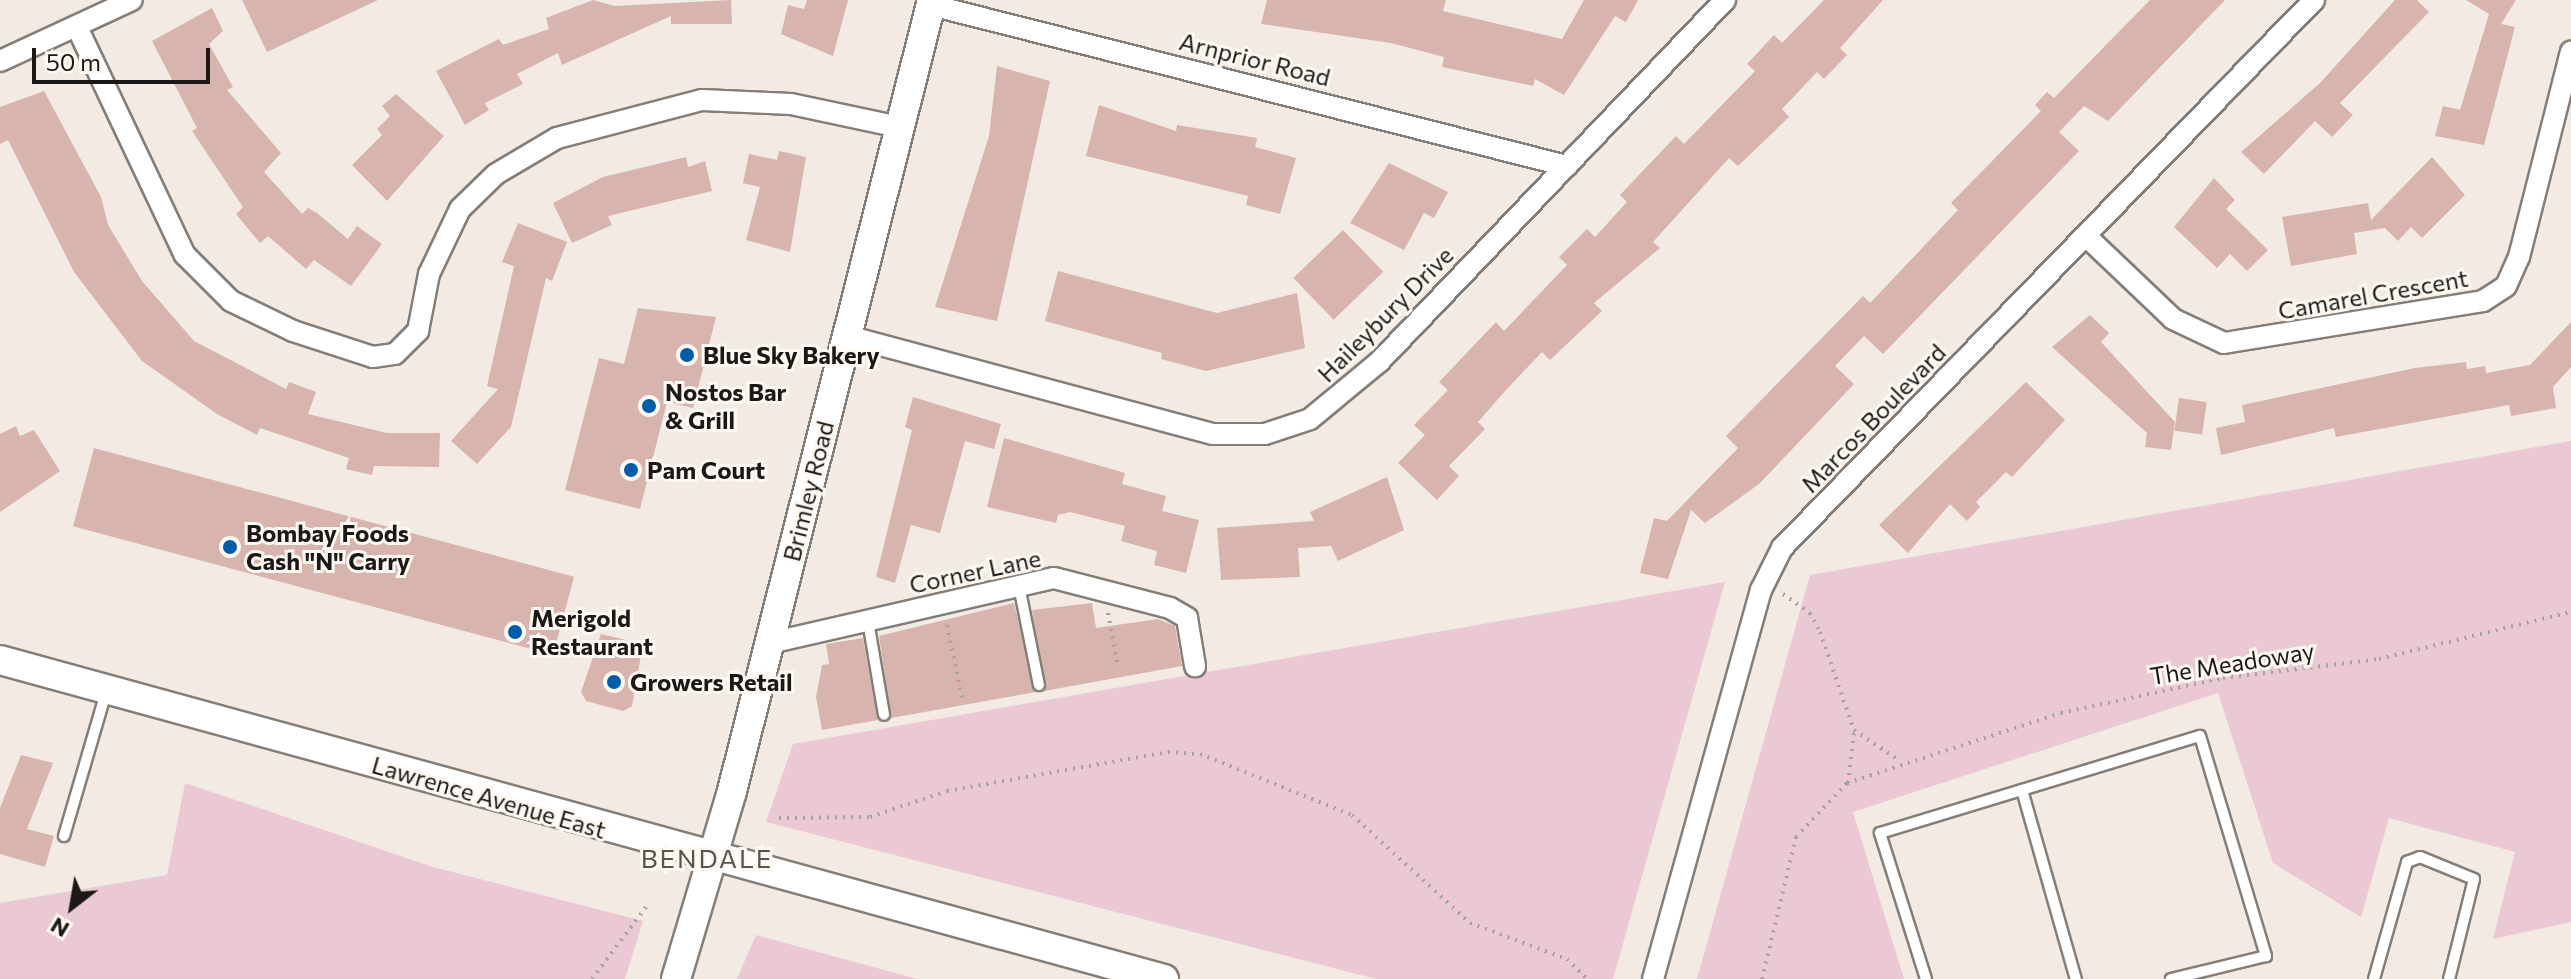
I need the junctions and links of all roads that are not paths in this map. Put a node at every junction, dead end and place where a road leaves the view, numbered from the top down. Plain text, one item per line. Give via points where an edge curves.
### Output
1 (132, 0) edge
2 (1725, 0) edge
3 (2314, 0) edge
4 (931, 2) edge
5 (77, 27) junction
6 (2571, 51) edge
7 (0, 61) edge
8 (899, 127) junction
9 (1567, 166) junction
10 (2087, 237) junction
11 (847, 336) junction
12 (1019, 586) junction
13 (868, 621) junction
14 (770, 643) junction
15 (0, 660) edge
16 (1195, 666) dead end
17 (1039, 685) dead end
18 (107, 690) junction
19 (884, 715) dead end
20 (2022, 790) junction
21 (64, 836) dead end
22 (712, 859) junction
23 (676, 979) edge
24 (1164, 979) edge
25 (1653, 979) edge
26 (1926, 979) edge
27 (2076, 979) edge
28 (2171, 979) edge
29 (2374, 979) edge
30 (2449, 979) edge

1 - 5 street
2 - 9 street, Haileybury Drive
3 - 10 street, Marcos Boulevard
4 - 8 main road, Brimley Road
4 - 9 street, Arnprior Road
5 - 7 street
5 - 8 street via 185,255 231,301 373,357 395,354 414,337 429,274 460,209 496,174 557,138 702,100 791,104
6 - 10 street, Camarel Crescent via 2519,257 2506,286 2483,301 2224,343 2173,319
8 - 11 main road, Brimley Road
9 - 11 street, Haileybury Drive via 1347,393 1310,419 1265,434 1154,424
10 - 25 street, Marcos Boulevard via 1782,548 1765,582
11 - 14 main road, Brimley Road
12 - 13 street, Corner Lane
12 - 16 street, Corner Lane via 1054,578 1187,618
12 - 17 lane
13 - 14 street, Corner Lane
13 - 19 lane
14 - 22 main road, Brimley Road
15 - 18 main road, Lawrence Avenue East
18 - 21 lane
18 - 22 main road, Lawrence Avenue East
20 - 26 lane via 1880,833
20 - 27 lane
20 - 28 lane via 2200,736 2266,956
22 - 23 main road, Brimley Road
22 - 24 main road, Lawrence Avenue East
29 - 30 lane via 2407,862 2420,857 2474,879

